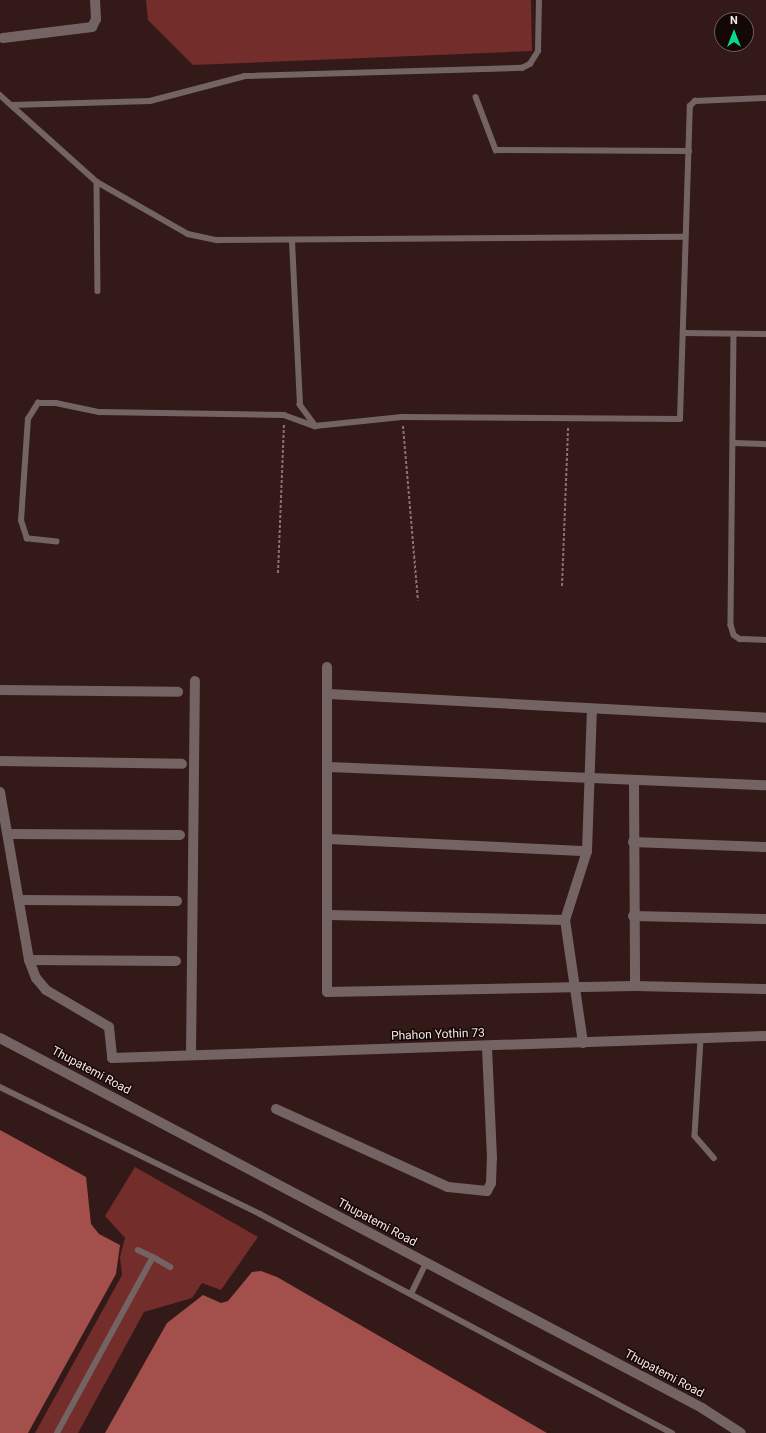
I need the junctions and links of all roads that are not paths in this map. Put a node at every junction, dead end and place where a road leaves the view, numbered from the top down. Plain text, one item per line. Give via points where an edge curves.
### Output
1 (95, 0) edge
2 (539, 0) edge
3 (3, 38) dead end
4 (0, 95) edge
5 (476, 97) dead end
6 (766, 98) edge
7 (12, 105) junction
8 (689, 152) junction
9 (97, 182) junction
10 (685, 237) junction
11 (292, 240) junction
12 (98, 291) dead end
13 (684, 333) junction
14 (734, 334) junction
15 (766, 334) edge
16 (315, 426) junction
17 (733, 443) junction
18 (766, 444) edge
19 (57, 542) dead end
20 (766, 640) edge
21 (327, 667) dead end
22 (195, 681) dead end
23 (0, 690) edge
24 (178, 692) dead end
25 (329, 694) junction
26 (592, 709) junction
27 (766, 718) edge
28 (0, 762) edge
29 (182, 764) dead end
30 (329, 767) junction
31 (587, 777) junction
32 (634, 780) junction
33 (766, 785) edge
34 (0, 792) edge
35 (8, 834) junction
36 (180, 835) dead end
37 (329, 839) junction
38 (633, 842) junction
39 (766, 847) edge
40 (587, 851) junction
41 (21, 900) junction
42 (177, 901) dead end
43 (328, 915) junction
44 (633, 916) junction
45 (766, 919) edge
46 (565, 920) junction
47 (29, 960) junction
48 (176, 961) dead end
49 (635, 986) junction
50 (578, 988) junction
51 (766, 990) edge
52 (766, 1036) edge
53 (0, 1038) edge
54 (701, 1040) junction
55 (583, 1043) junction
56 (487, 1046) junction
57 (191, 1055) junction
58 (0, 1087) edge
59 (276, 1109) dead end
60 (714, 1158) dead end
61 (138, 1250) dead end
62 (153, 1257) junction
63 (426, 1263) junction
64 (170, 1267) dead end
65 (411, 1294) junction
66 (57, 1433) edge
67 (672, 1433) edge
68 (741, 1433) edge

1 - 3 street via 96,19 92,27
2 - 7 lane via 538,51 530,64 522,68 245,76 219,80 161,100
4 - 7 lane
5 - 8 lane via 496,150
6 - 8 lane via 695,101 689,114
7 - 9 lane
8 - 10 lane
9 - 11 lane via 188,234 217,240
9 - 12 lane
10 - 11 lane
10 - 13 lane
11 - 16 lane via 300,405
13 - 14 lane
13 - 16 lane via 680,419 402,417
14 - 15 lane
14 - 17 lane
16 - 19 lane via 284,416 99,412 56,403 38,404 28,419 21,521 27,540
17 - 18 lane
17 - 20 lane via 731,625 734,635 740,639
21 - 25 street
22 - 57 street
23 - 24 street
25 - 26 street
25 - 30 street
26 - 27 street
26 - 31 street
28 - 29 street
30 - 31 street
30 - 37 street
31 - 32 street
31 - 40 street
32 - 33 street
32 - 38 street
34 - 35 street
35 - 36 street
35 - 41 street
37 - 40 street
37 - 43 street
38 - 39 street
38 - 44 street
40 - 46 street via 579,885
41 - 42 street
41 - 47 street
43 - 46 street
43 - 50 street via 327,992
44 - 45 street
44 - 49 street
46 - 50 street
47 - 48 street
47 - 57 street, Phahon Yothin 73 via 36,978 46,990 109,1027 112,1058
49 - 50 street
49 - 51 street
50 - 55 street
52 - 54 street, Phahon Yothin 73
53 - 63 street, Thupatemi Road
54 - 55 street, Phahon Yothin 73
54 - 60 lane via 695,1136
55 - 56 street, Phahon Yothin 73
56 - 57 street, Phahon Yothin 73
56 - 59 street via 492,1158 491,1183 487,1191 448,1187
58 - 65 lane via 95,1131
61 - 62 lane
62 - 64 lane
62 - 66 lane
63 - 65 lane
63 - 68 street, Thupatemi Road via 702,1408
65 - 67 lane

